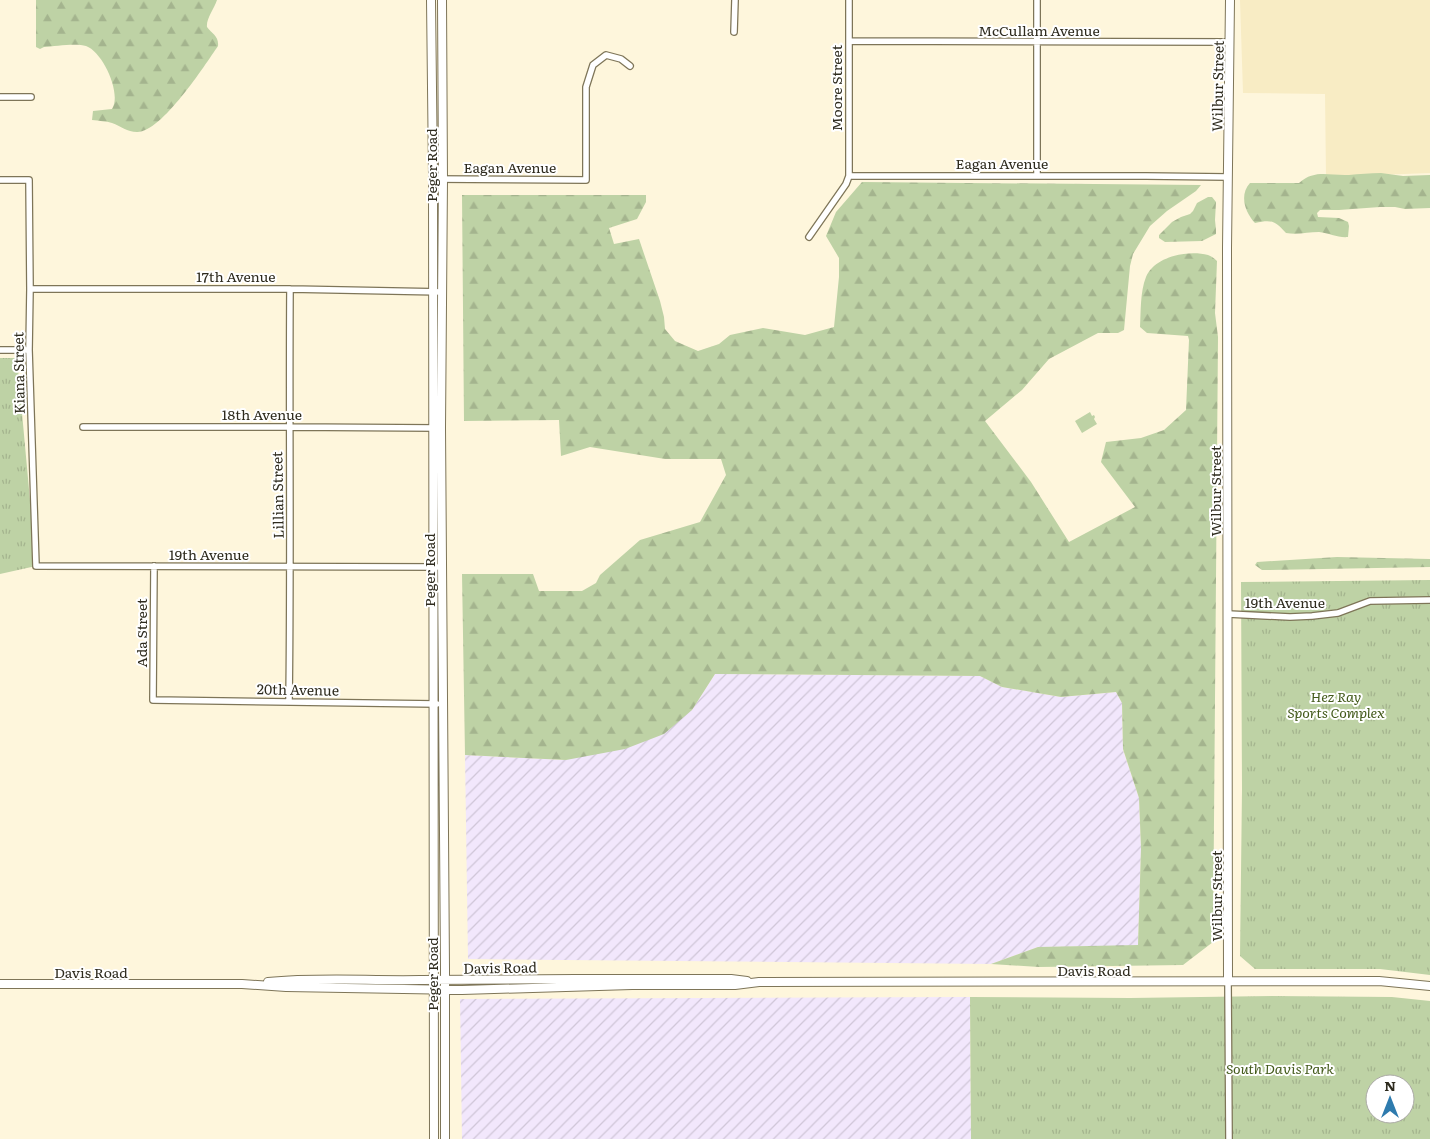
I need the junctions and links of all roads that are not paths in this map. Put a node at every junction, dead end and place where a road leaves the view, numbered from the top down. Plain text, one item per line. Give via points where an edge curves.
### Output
1 (431, 0) edge
2 (442, 0) edge
3 (735, 0) edge
4 (849, 0) edge
5 (1037, 0) edge
6 (1230, 0) edge
7 (734, 32) dead end
8 (849, 41) junction
9 (1037, 42) junction
10 (1230, 42) junction
11 (630, 66) dead end
12 (0, 97) edge
13 (30, 97) dead end
14 (1037, 175) junction
15 (849, 176) junction
16 (1228, 177) junction
17 (433, 179) junction
18 (444, 179) junction
19 (0, 180) edge
20 (810, 237) dead end
21 (30, 289) junction
22 (290, 289) junction
23 (433, 292) junction
24 (443, 292) junction
25 (0, 350) edge
26 (28, 350) junction
27 (289, 426) junction
28 (83, 427) dead end
29 (437, 428) junction
30 (36, 566) joint
31 (154, 566) junction
32 (291, 566) junction
33 (438, 567) junction
34 (1430, 600) edge
35 (1228, 614) junction
36 (153, 700) joint
37 (289, 702) junction
38 (434, 704) junction
39 (443, 704) junction
40 (434, 980) junction
41 (445, 980) junction
42 (759, 982) junction
43 (1228, 982) junction
44 (0, 984) edge
45 (242, 984) junction
46 (1430, 986) edge
47 (434, 990) junction
48 (445, 990) junction
49 (434, 1139) edge
50 (445, 1139) edge
51 (1230, 1139) edge

1 - 17 street, Peger Road
2 - 18 street, Peger Road
3 - 7 street
4 - 8 street, Moore Street
5 - 9 street
6 - 10 street, Wilbur Street
8 - 9 street, McCullam Avenue
8 - 15 street, Moore Street
9 - 10 street, McCullam Avenue
9 - 14 street
10 - 16 street, Wilbur Street
11 - 18 street, Eagan Avenue via 621,58 606,55 593,65 586,88 586,180
12 - 13 street
14 - 15 street, Eagan Avenue
14 - 16 street, Eagan Avenue
15 - 20 street
16 - 35 street, Wilbur Street
17 - 18 street, Eagan Avenue
17 - 23 street, Peger Road
18 - 24 street, Peger Road
19 - 21 street, Kiana Street via 29,180
21 - 22 street, 17th Avenue
21 - 26 street, Kiana Street
22 - 23 street, 17th Avenue
22 - 27 street, Lillian Street
23 - 24 street, 17th Avenue
23 - 29 street, Peger Road
24 - 29 street, Peger Road
25 - 26 street
26 - 30 street, Kiana Street
27 - 28 street, 18th Avenue
27 - 29 street, 18th Avenue
27 - 32 street, Lillian Street
29 - 33 street, Peger Road
30 - 31 street, 19th Avenue
31 - 32 street, 19th Avenue
31 - 36 street, Ada Street
32 - 33 street, 19th Avenue
32 - 37 street, Lillian Street
33 - 38 street, Peger Road
33 - 39 street, Peger Road
34 - 35 street, 19th Avenue via 1370,602 1338,613 1312,616
35 - 43 street, Wilbur Street
36 - 37 street, 20th Avenue
37 - 38 street, 20th Avenue
38 - 39 street, 20th Avenue
38 - 40 street, Peger Road
39 - 41 street, Peger Road
40 - 41 street, Davis Road
40 - 45 street, Davis Road via 286,980
40 - 47 street, Peger Road
41 - 42 street, Davis Road via 731,979
41 - 48 street, Peger Road
42 - 43 street, Davis Road
42 - 48 street, Davis Road
43 - 46 street, Davis Road via 1379,982
43 - 51 street
44 - 45 street, Davis Road
45 - 47 street, Davis Road
47 - 48 street, Davis Road
47 - 49 street, Peger Road
48 - 50 street, Peger Road

